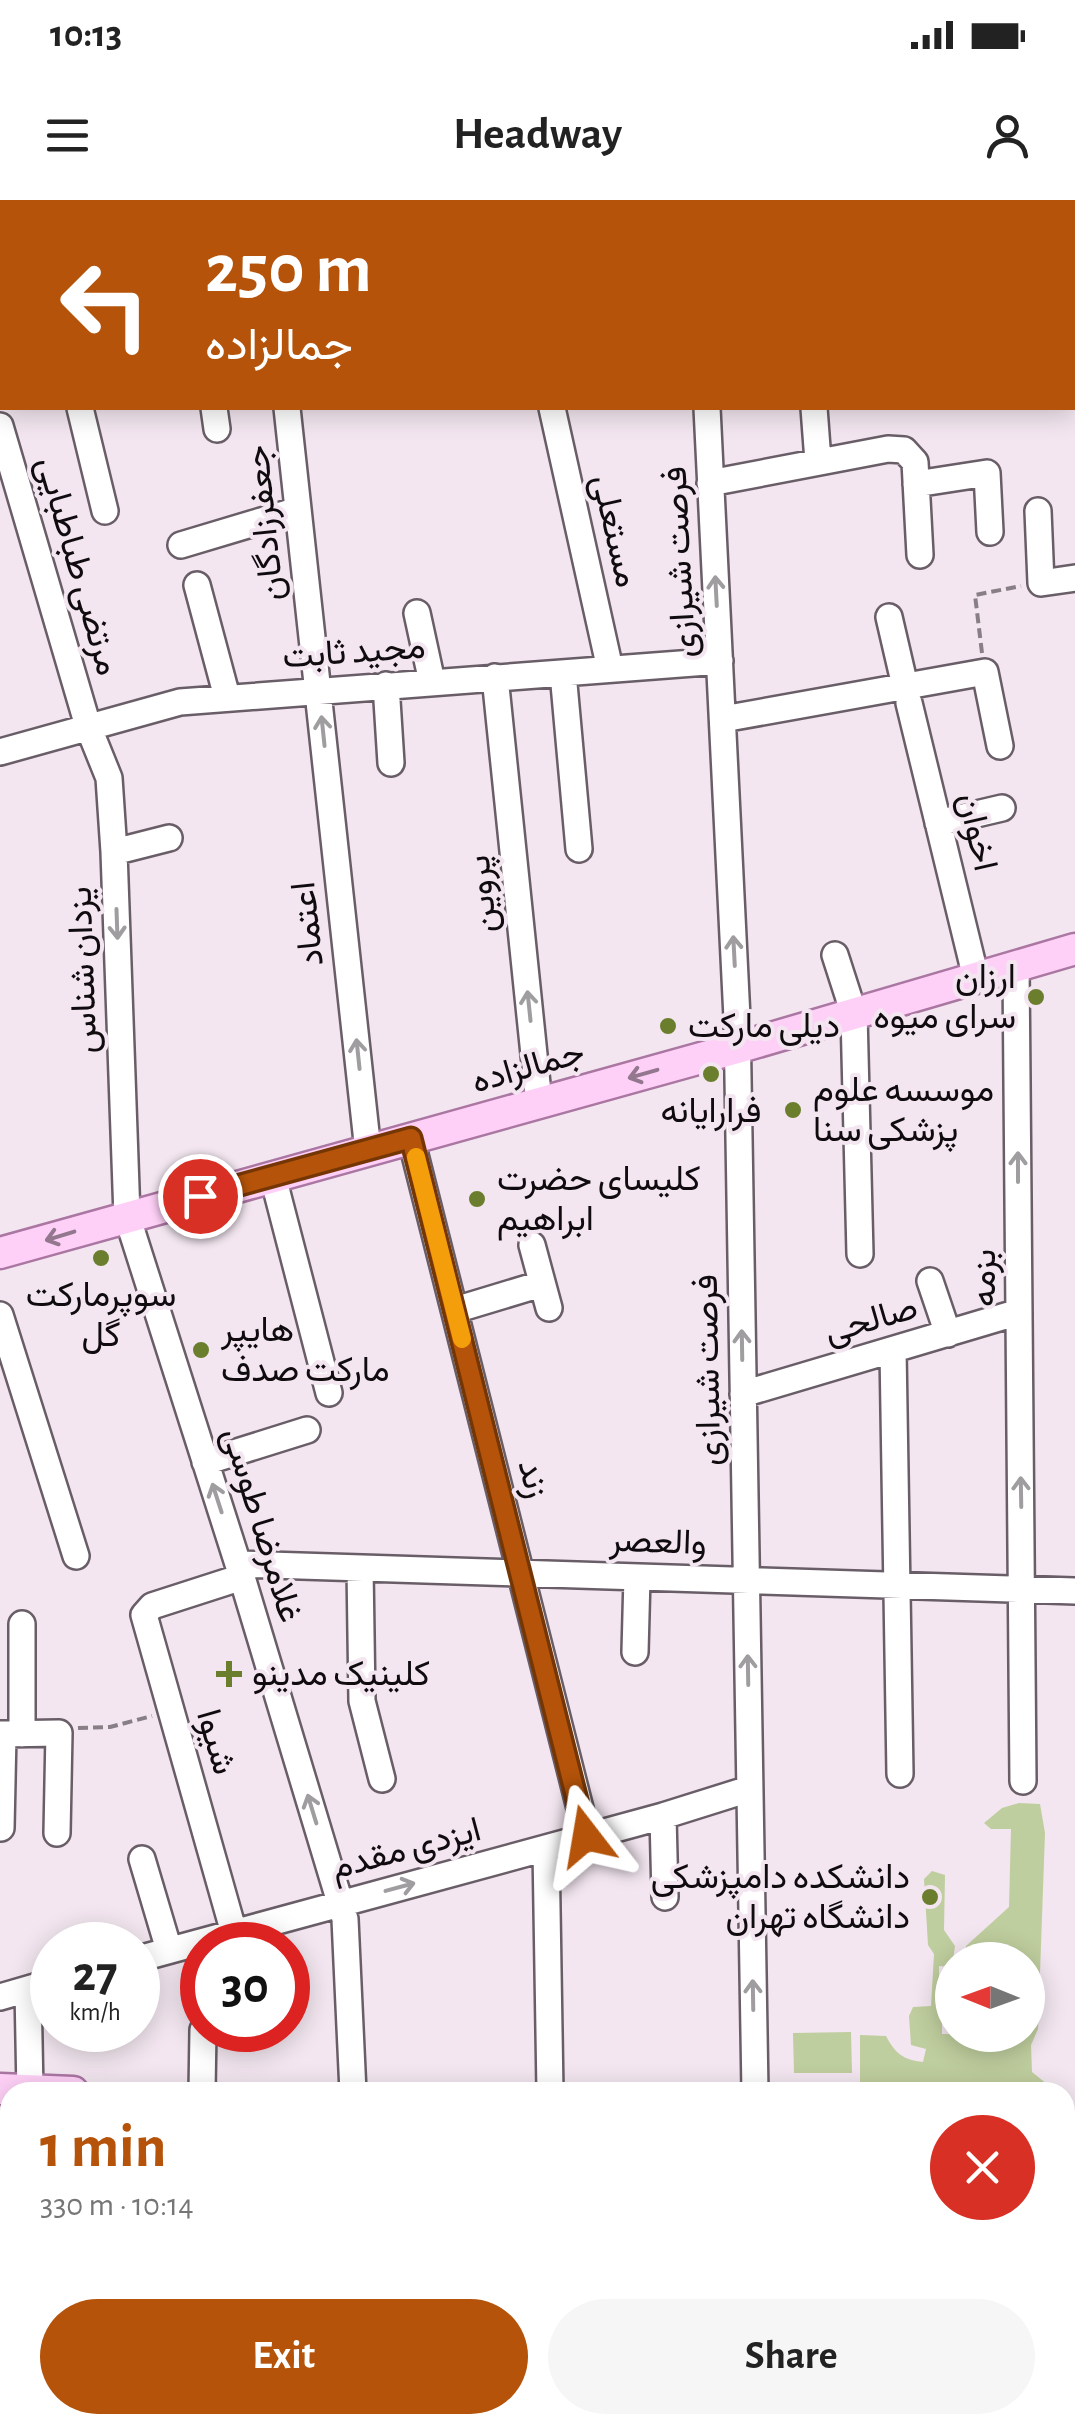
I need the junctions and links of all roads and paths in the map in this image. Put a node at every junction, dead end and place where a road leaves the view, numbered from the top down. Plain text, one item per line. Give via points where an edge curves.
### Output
1 (80, 410) edge
2 (287, 410) edge
3 (552, 410) edge
4 (707, 410) edge
5 (814, 410) edge
6 (0, 426) edge
7 (818, 462) junction
8 (710, 483) junction
9 (916, 484) junction
10 (298, 510) junction
11 (104, 511) dead end
12 (1038, 511) dead end
13 (990, 532) dead end
14 (181, 544) dead end
15 (920, 554) dead end
16 (1075, 578) edge
17 (1041, 582) junction
18 (197, 585) dead end
19 (417, 613) dead end
20 (889, 617) dead end
21 (720, 662) junction
22 (610, 669) junction
23 (563, 672) junction
24 (985, 672) junction
25 (495, 677) junction
26 (432, 682) junction
27 (386, 685) junction
28 (318, 690) junction
29 (907, 694) junction
30 (227, 697) junction
31 (723, 718) junction
32 (88, 726) junction
33 (1000, 746) dead end
34 (0, 752) edge
35 (391, 762) dead end
36 (1002, 808) dead end
37 (938, 823) junction
38 (168, 838) dead end
39 (579, 849) dead end
40 (114, 852) junction
41 (1075, 950) edge
42 (835, 955) dead end
43 (1016, 966) junction
44 (976, 978) junction
45 (854, 1014) junction
46 (737, 1048) junction
47 (539, 1103) junction
48 (411, 1138) junction
49 (368, 1151) junction
50 (273, 1178) junction
51 (127, 1216) junction
52 (532, 1245) dead end
53 (0, 1253) edge
54 (860, 1254) dead end
55 (930, 1281) dead end
56 (454, 1310) junction
57 (1019, 1312) junction
58 (0, 1314) edge
59 (948, 1334) junction
60 (893, 1350) junction
61 (329, 1392) dead end
62 (743, 1394) junction
63 (307, 1430) dead end
64 (206, 1462) junction
65 (76, 1556) dead end
66 (360, 1568) junction
67 (240, 1570) junction
68 (520, 1572) junction
69 (637, 1577) junction
70 (746, 1580) junction
71 (898, 1585) junction
72 (1022, 1589) junction
73 (1075, 1591) edge
74 (22, 1624) dead end
75 (635, 1652) dead end
76 (170, 1712) junction
77 (59, 1733) junction
78 (8, 1734) edge
79 (900, 1774) dead end
80 (382, 1779) dead end
81 (1023, 1781) dead end
82 (749, 1789) junction
83 (663, 1816) junction
84 (0, 1828) edge
85 (56, 1832) dead end
86 (586, 1836) junction
87 (546, 1848) junction
88 (142, 1859) dead end
89 (665, 1897) dead end
90 (341, 1902) junction
91 (231, 1922) edge
92 (272, 1922) edge
93 (180, 1948) edge
94 (170, 1950) junction
95 (160, 1953) edge
96 (30, 1989) edge
97 (0, 1997) edge
98 (30, 2038) edge
99 (202, 2052) edge
100 (22, 2082) edge
101 (202, 2082) edge
102 (354, 2082) edge
103 (550, 2082) edge
104 (756, 2082) edge

1 - 11 street
2 - 10 street, جعفرزادگان
3 - 22 street, مستعلی
4 - 8 street, فرصت شیرازی
5 - 7 street
6 - 32 street, مرتضی طباطبایی
7 - 8 street
7 - 9 street via 904,450 914,462
21 -> 8 street, فرصت شیرازی
9 - 13 street via 987,472
9 - 15 street
10 - 14 street
10 - 28 street, جعفرزادگان
12 - 17 street
16 - 17 street
17 - 24 path via 975,595
18 - 30 street
19 - 26 street
20 - 29 street, اخوان
21 - 22 street, مجید ثابت
21 - 31 street, فرصت شیرازی
22 - 23 street, مجید ثابت
23 - 25 street, مجید ثابت
23 - 39 street
24 - 29 street
24 - 33 street
25 - 26 street, مجید ثابت
47 -> 25 street, پروین
26 - 27 street, مجید ثابت
27 - 28 street, مجید ثابت
27 - 35 street
28 - 30 street, مجید ثابت
49 -> 28 street, اعتماد
29 - 31 street
29 - 37 street, اخوان
30 - 32 street, مجید ثابت
46 -> 31 street, فرصت شیرازی
32 - 34 street, مجید ثابت
32 - 40 street, یزدان شناس via 109,778
36 - 37 street
37 - 44 street, اخوان
38 - 40 street
40 -> 51 street, یزدان شناس
41 - 43 main road, جمالزاده
42 - 45 street
43 - 44 main road, جمالزاده
57 -> 43 street, بزمه
44 - 45 main road, جمالزاده
45 - 46 main road, جمالزاده
45 - 54 street
46 -> 47 main road, جمالزاده
62 -> 46 street, فرصت شیرازی
47 - 48 main road, جمالزاده
48 - 49 main road, جمالزاده
48 - 56 street, زند
49 - 50 main road, جمالزاده
50 - 51 main road, جمالزاده
50 - 61 street
51 -> 53 main road, جمالزاده
51 - 64 street, غلامرضا طوسی
52 - 56 street via 545,1296
55 - 59 street
56 - 68 street, زند
57 - 59 street, صالحی
72 -> 57 street, بزمه
58 - 65 street
59 - 60 street, صالحی
60 - 62 street, صالحی
60 - 71 street
62 - 70 street, فرصت شیرازی
63 - 64 street
67 -> 64 street, غلامرضا طوسی
66 - 67 street, والعصر
66 - 68 street, والعصر
66 - 80 street via 362,1701
67 - 76 street, شیوا via 145,1612
90 -> 67 street, غلامرضا طوسی
68 - 69 street, والعصر
68 - 86 street, زند
69 - 70 street, والعصر
69 - 75 street
70 - 71 street, والعصر
82 -> 70 street, فرصت شیرازی
71 - 72 street, والعصر
71 - 79 street
72 - 73 street, والعصر
72 - 81 street, بزمه
74 - 78 street
76 - 77 path
76 - 91 street, شیوا
77 - 78 street
77 - 85 street
78 - 84 street
82 - 83 street, ایزدی مقدم
104 -> 82 street, فرصت شیرازی
83 - 86 street, ایزدی مقدم
83 - 89 street
86 - 87 street, ایزدی مقدم
90 -> 87 street, ایزدی مقدم
87 - 103 street
88 - 94 street
90 - 92 street, ایزدی مقدم
90 - 102 street, غلامرضا طوسی
93 - 94 street, ایزدی مقدم
94 - 95 street, ایزدی مقدم
96 - 97 street
98 - 100 street
99 - 101 street

